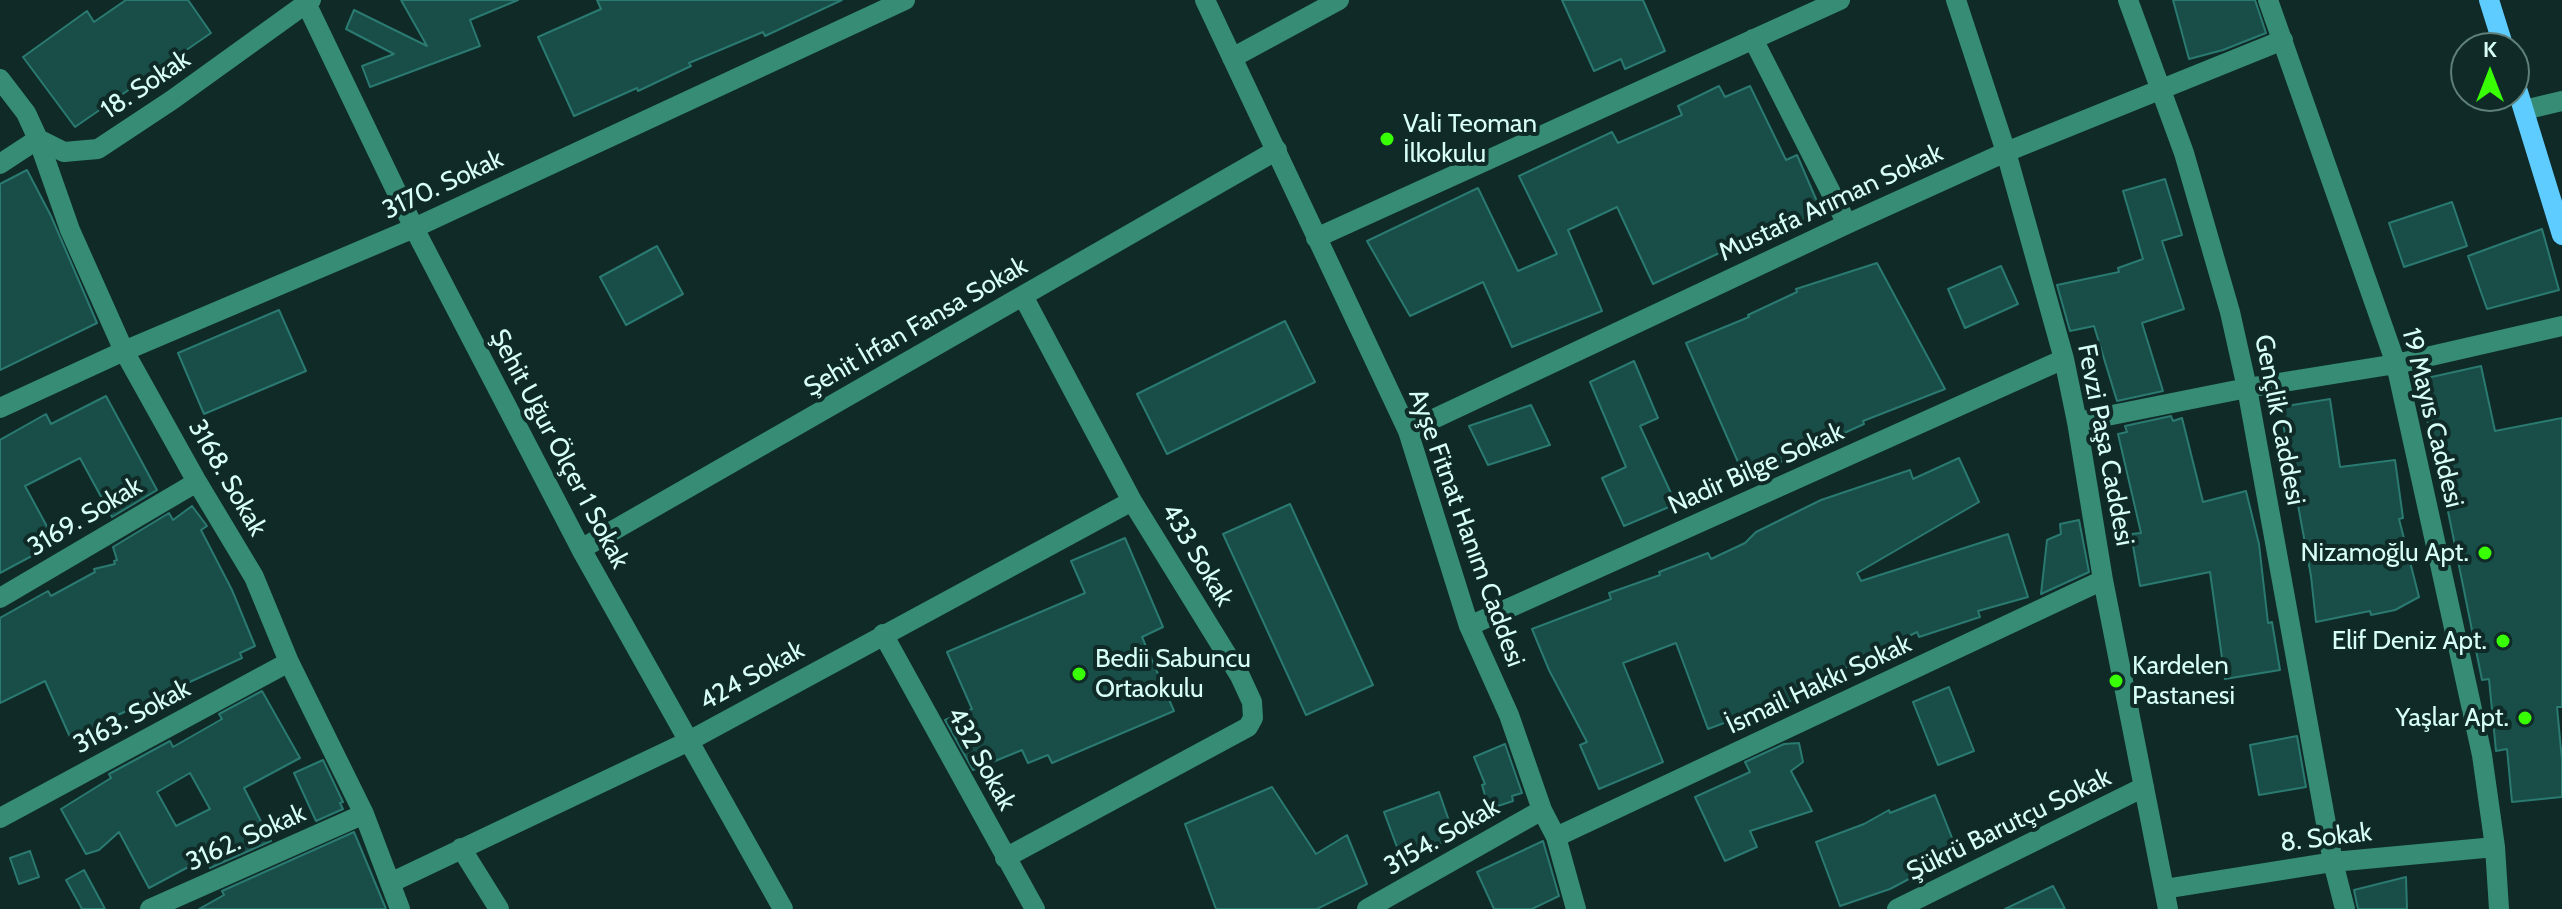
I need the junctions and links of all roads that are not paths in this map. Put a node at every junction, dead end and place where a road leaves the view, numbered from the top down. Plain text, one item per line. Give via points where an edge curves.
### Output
1 (905, 0) edge
2 (1205, 0) edge
3 (1339, 0) edge
4 (1840, 0) edge
5 (1956, 0) edge
6 (2128, 0) edge
7 (2268, 0) edge
8 (2489, 0) edge
9 (309, 2) edge
10 (2499, 32) edge
11 (1753, 39) junction
12 (2283, 40) junction
13 (1232, 58) junction
14 (0, 79) edge
15 (2160, 90) junction
16 (2562, 101) edge
17 (2530, 109) edge
18 (2525, 112) edge
19 (38, 139) junction
20 (1277, 150) junction
21 (2006, 152) junction
22 (0, 164) edge
23 (1847, 224) junction
24 (414, 228) junction
25 (2562, 235) edge
26 (1316, 238) junction
27 (1023, 296) junction
28 (2562, 326) edge
29 (124, 351) junction
30 (2064, 359) junction
31 (2396, 364) junction
32 (2247, 388) junction
33 (0, 408) edge
34 (2077, 422) junction
35 (1408, 431) junction
36 (197, 482) junction
37 (1132, 501) junction
38 (581, 549) junction
39 (2103, 580) junction
40 (0, 598) edge
41 (1469, 626) junction
42 (883, 634) junction
43 (289, 662) junction
44 (687, 742) junction
45 (2144, 787) junction
46 (1542, 810) junction
47 (364, 814) junction
48 (0, 818) edge
49 (1556, 837) junction
50 (2495, 847) junction
51 (461, 848) junction
52 (1005, 858) junction
53 (2333, 862) junction
54 (390, 883) junction
55 (2166, 899) edge
56 (150, 909) edge
57 (400, 909) edge
58 (499, 909) edge
59 (783, 909) edge
60 (1035, 909) edge
61 (1367, 909) edge
62 (1576, 909) edge
63 (1897, 909) edge
64 (2345, 909) edge
65 (2499, 909) edge

1 - 24 street, 3170. Sokak
2 - 13 street, Ayşe Fitnat Hanım Caddesi
3 - 13 street
4 - 11 street
5 - 21 street, Fevzi Paşa Caddesi
6 - 15 street, Gençlik Caddesi
7 - 12 street, 19 Mayıs Caddesi
8 - 10 main road
9 - 19 street, 18. Sokak via 98,149 64,152
9 - 24 street, Şehit Uğur Ölçer 1 Sokak
11 - 23 street
11 - 26 street
12 - 15 street, Mustafa Arıman Sokak
12 - 31 street, 19 Mayıs Caddesi
13 - 20 street, Ayşe Fitnat Hanım Caddesi
14 - 19 street, 3168. Sokak
15 - 21 street, Mustafa Arıman Sokak
15 - 32 street, Gençlik Caddesi via 2184,153
16 - 17 street
18 - 25 main road
19 - 22 street
19 - 29 street, 3168. Sokak via 70,230
20 - 26 street, Ayşe Fitnat Hanım Caddesi
20 - 27 street, Şehit İrfan Fansa Sokak
21 - 23 street, Mustafa Arıman Sokak
21 - 30 street, Fevzi Paşa Caddesi
23 - 35 street, Mustafa Arıman Sokak
24 - 29 street, 3170. Sokak
24 - 38 street, Şehit Uğur Ölçer 1 Sokak
26 - 35 street, Ayşe Fitnat Hanım Caddesi
27 - 37 street, 433 Sokak
27 - 38 street, Şehit İrfan Fansa Sokak
28 - 31 street
29 - 33 street, 3170. Sokak
29 - 36 street, 3168. Sokak
30 - 34 street, Fevzi Paşa Caddesi
30 - 41 street, Nadir Bilge Sokak
31 - 32 street
31 - 50 street, 19 Mayıs Caddesi via 2482,755
32 - 34 street
32 - 53 street, Gençlik Caddesi
34 - 39 street, Fevzi Paşa Caddesi
35 - 41 street, Ayşe Fitnat Hanım Caddesi
36 - 40 street, 3169. Sokak
36 - 43 street, 3168. Sokak via 254,577
37 - 42 street, 424 Sokak
37 - 52 street, 433 Sokak via 1240,676 1253,718 1248,727
38 - 44 street, Şehit Uğur Ölçer 1 Sokak
39 - 45 street, Fevzi Paşa Caddesi
39 - 49 street, İsmail Hakkı Sokak
41 - 46 street, Ayşe Fitnat Hanım Caddesi via 1509,715
42 - 44 street, 424 Sokak
42 - 52 street, 432 Sokak
43 - 47 street, 3168. Sokak
43 - 48 street, 3163. Sokak
44 - 51 street, 424 Sokak
44 - 59 street, Şehit Uğur Ölçer 1 Sokak
45 - 55 street, Fevzi Paşa Caddesi
45 - 63 street, Şükrü Barutçu Sokak
46 - 49 street, Ayşe Fitnat Hanım Caddesi
46 - 61 street, 3154. Sokak
47 - 54 street, 3168. Sokak
47 - 56 street, 3162. Sokak
49 - 62 street, Ayşe Fitnat Hanım Caddesi
50 - 53 street, 8. Sokak
50 - 65 street, 19 Mayıs Caddesi
51 - 54 street, 424 Sokak
51 - 58 street
52 - 60 street, 432 Sokak
53 - 55 street, 8. Sokak
53 - 64 street, Gençlik Caddesi
54 - 57 street, 3168. Sokak

